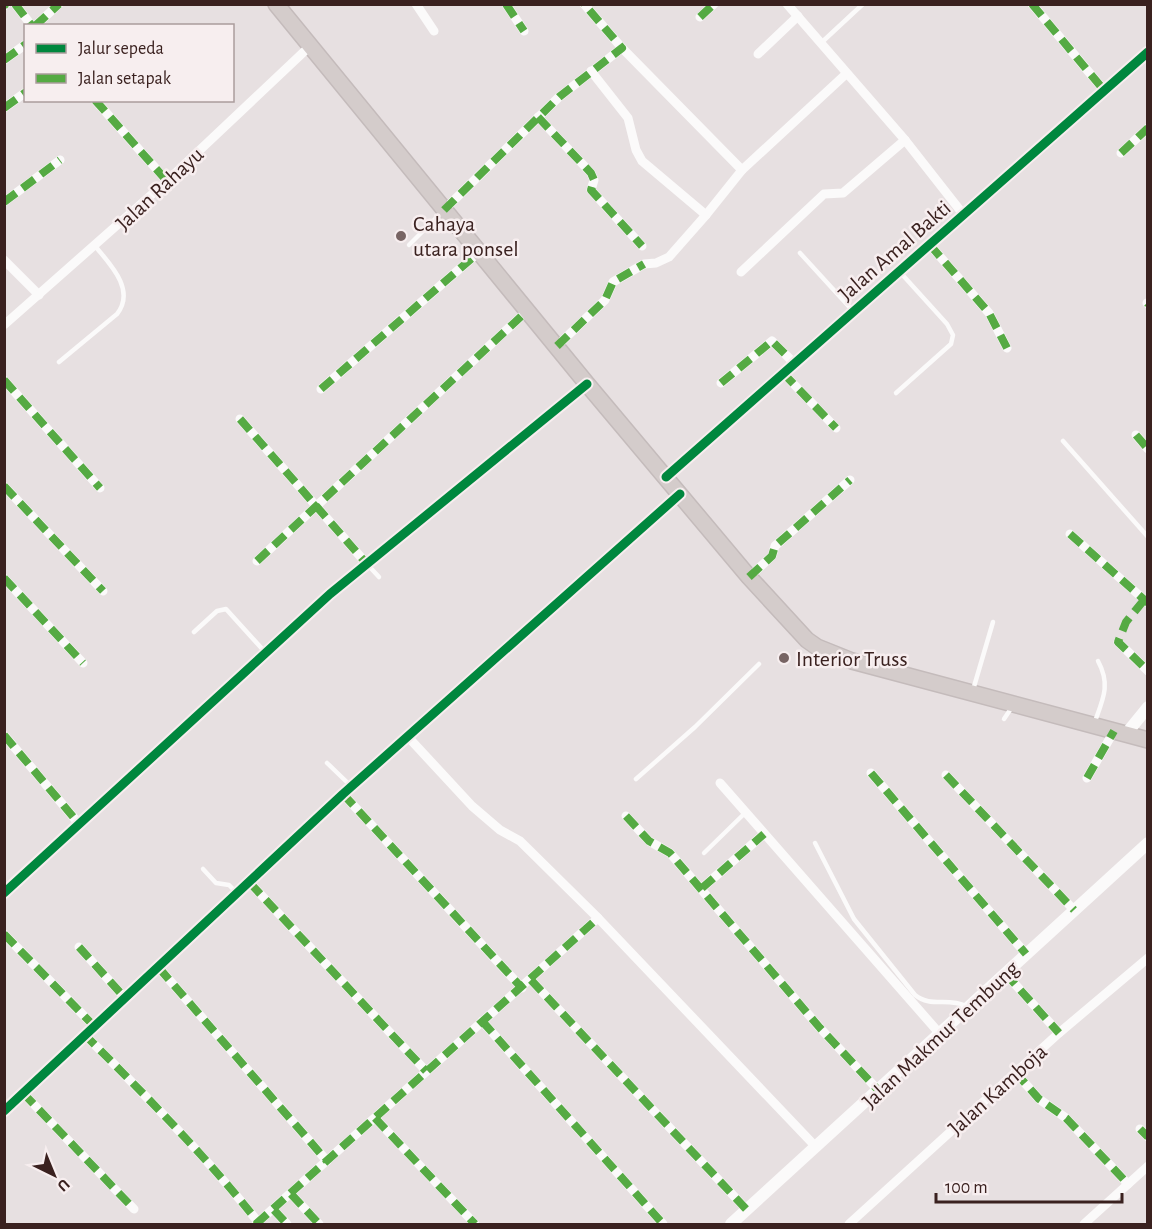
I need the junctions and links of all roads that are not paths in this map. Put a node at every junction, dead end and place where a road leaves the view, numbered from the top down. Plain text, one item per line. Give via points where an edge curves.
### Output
1 (15, 4) edge
2 (59, 4) edge
3 (276, 4) edge
4 (416, 4) edge
5 (506, 4) edge
6 (584, 4) edge
7 (714, 4) edge
8 (863, 4) edge
9 (1032, 4) edge
10 (794, 9) edge
11 (700, 17) dead end
12 (31, 24) edge
13 (35, 24) edge
14 (434, 31) dead end
15 (524, 31) dead end
16 (820, 44) junction
17 (24, 45) edge
18 (310, 46) junction
19 (622, 48) junction
20 (1148, 51) edge
21 (758, 54) dead end
22 (4, 60) edge
23 (591, 71) junction
24 (846, 74) junction
25 (1103, 89) junction
26 (24, 93) edge
27 (97, 102) edge
28 (4, 108) edge
29 (538, 117) junction
30 (1148, 128) edge
31 (905, 140) junction
32 (1121, 153) dead end
33 (60, 160) dead end
34 (742, 170) junction
35 (167, 181) junction
36 (4, 202) edge
37 (444, 210) junction
38 (963, 214) junction
39 (706, 215) junction
40 (409, 244) dead end
41 (930, 244) junction
42 (95, 246) junction
43 (642, 246) dead end
44 (479, 252) junction
45 (800, 253) dead end
46 (4, 260) edge
47 (899, 271) junction
48 (741, 272) dead end
49 (39, 295) junction
50 (527, 311) junction
51 (853, 312) junction
52 (4, 325) edge
53 (557, 346) junction
54 (1007, 348) dead end
55 (59, 362) dead end
56 (794, 363) junction
57 (783, 373) junction
58 (4, 380) edge
59 (721, 383) dead end
60 (587, 384) junction
61 (321, 389) dead end
62 (896, 393) dead end
63 (240, 418) dead end
64 (836, 428) dead end
65 (1136, 435) dead end
66 (1063, 441) dead end
67 (1148, 449) edge
68 (666, 477) junction
69 (850, 480) dead end
70 (4, 486) edge
71 (100, 488) dead end
72 (680, 494) junction
73 (317, 505) junction
74 (1070, 534) dead end
75 (1148, 537) edge
76 (257, 561) dead end
77 (366, 563) junction
78 (379, 577) dead end
79 (749, 577) junction
80 (4, 578) edge
81 (103, 591) dead end
82 (1148, 603) edge
83 (993, 622) dead end
84 (194, 632) dead end
85 (1118, 642) dead end
86 (267, 654) junction
87 (1098, 661) dead end
88 (83, 663) dead end
89 (759, 664) dead end
90 (1148, 671) edge
91 (972, 692) junction
92 (1014, 705) junction
93 (1148, 707) edge
94 (1004, 719) dead end
95 (1093, 726) junction
96 (1120, 733) junction
97 (4, 735) edge
98 (409, 738) junction
99 (1148, 740) edge
100 (327, 763) dead end
101 (871, 773) dead end
102 (946, 775) dead end
103 (1087, 778) dead end
104 (636, 779) dead end
105 (720, 783) dead end
106 (352, 787) junction
107 (344, 794) junction
108 (745, 813) junction
109 (626, 816) dead end
110 (80, 825) junction
111 (764, 834) junction
112 (815, 843) dead end
113 (1148, 843) edge
114 (704, 853) dead end
115 (203, 869) dead end
116 (250, 883) junction
117 (702, 888) junction
118 (4, 893) edge
119 (238, 894) junction
120 (1074, 910) junction
121 (598, 918) junction
122 (4, 934) edge
123 (79, 947) dead end
124 (1026, 954) junction
125 (1148, 958) edge
126 (159, 968) junction
127 (1005, 973) junction
128 (531, 980) junction
129 (522, 988) junction
130 (125, 998) junction
131 (968, 1007) junction
132 (482, 1020) junction
133 (93, 1026) junction
134 (1059, 1033) junction
135 (84, 1034) junction
136 (940, 1034) junction
137 (426, 1071) junction
138 (1016, 1072) junction
139 (879, 1091) junction
140 (23, 1093) junction
141 (4, 1111) edge
142 (375, 1118) junction
143 (1140, 1129) dead end
144 (1148, 1137) edge
145 (816, 1147) junction
146 (327, 1161) junction
147 (1148, 1166) edge
148 (1128, 1184) junction
149 (291, 1194) junction
150 (134, 1209) dead end
151 (274, 1210) junction
152 (747, 1210) junction
153 (257, 1223) edge
154 (287, 1224) edge
155 (319, 1224) edge
156 (475, 1224) edge
157 (663, 1224) edge
158 (731, 1224) edge
159 (849, 1224) edge
160 (1084, 1224) edge

1 - 12 street
2 - 13 street
3 - 18 main road
4 - 14 street
5 - 15 street
6 - 19 street
7 - 11 street
8 - 16 lane
9 - 25 street
10 - 16 street
10 - 21 street
16 - 24 street
17 - 22 street
18 - 35 street, Jalan Rahayu
18 - 37 main road
19 - 23 street
19 - 34 street
20 - 25 street, Jalan Amal Bakti
23 - 29 street
23 - 39 street via 628,118 642,161
24 - 31 street
24 - 34 street
25 - 38 street, Jalan Amal Bakti
26 - 28 street
27 - 35 street
29 - 37 street
29 - 43 street via 591,172 591,190
30 - 32 street
31 - 38 street
31 - 48 street via 843,193 824,194
33 - 36 street
34 - 39 street
35 - 42 street, Jalan Rahayu
37 - 40 lane
37 - 44 main road
38 - 41 street, Jalan Amal Bakti
39 - 53 street via 669,257 644,264 613,282 601,304
41 - 47 street, Jalan Amal Bakti
41 - 54 street via 989,313
42 - 49 street, Jalan Rahayu
42 - 55 lane via 118,275 123,290 122,306
44 - 50 main road
44 - 61 street
45 - 51 lane
46 - 49 street
47 - 51 street, Jalan Amal Bakti
47 - 62 lane via 954,335 951,344
49 - 52 street, Jalan Rahayu
50 - 53 main road
50 - 73 street
51 - 56 street, Jalan Amal Bakti
53 - 60 main road
56 - 57 street, Jalan Amal Bakti
56 - 59 street via 772,341
57 - 64 street
57 - 68 street, Jalan Amal Bakti
58 - 71 street
60 - 68 main road
60 - 77 street
63 - 73 street
65 - 67 street
66 - 75 lane
68 - 72 main road
69 - 79 street via 775,546 772,556
70 - 81 street
72 - 79 main road
72 - 98 street
73 - 76 street
73 - 77 street
74 - 82 street
77 - 78 lane
77 - 86 street
79 - 91 main road via 792,631 812,644 837,655
80 - 88 street
83 - 91 lane
84 - 86 lane via 213,614 226,609
85 - 90 street
86 - 110 street
87 - 95 lane via 1106,675 1106,690
89 - 104 lane
91 - 92 main road
92 - 94 lane
92 - 95 main road
93 - 96 street
95 - 96 main road
96 - 99 main road
96 - 103 street
97 - 110 street
98 - 106 street
98 - 121 street via 472,806 520,841
100 - 106 lane
101 - 124 street
102 - 120 street
105 - 108 street
106 - 107 street
107 - 116 street
107 - 129 street
108 - 111 street
108 - 114 lane
109 - 117 street via 649,840 670,853
110 - 118 street
111 - 117 street
111 - 136 street
112 - 131 lane via 854,919 915,995 922,1001 959,1002
113 - 120 street, Jalan Makmur Tembung
115 - 119 lane via 216,883 229,885
116 - 119 street
116 - 137 street
117 - 139 street via 820,1028
119 - 126 street
120 - 124 street, Jalan Makmur Tembung
121 - 128 street
121 - 145 street
122 - 133 street
123 - 130 street
124 - 127 street, Jalan Makmur Tembung
125 - 134 street, Jalan Kamboja
126 - 130 street
126 - 146 street
127 - 131 street, Jalan Makmur Tembung
127 - 134 street
128 - 129 street
128 - 152 street
129 - 132 street
130 - 133 street
131 - 136 street, Jalan Makmur Tembung
132 - 137 street
132 - 157 street
133 - 135 street
134 - 138 street, Jalan Kamboja
135 - 140 street
135 - 153 street via 218,1172
136 - 139 street, Jalan Makmur Tembung
137 - 142 street
138 - 148 street via 1024,1085 1066,1118
138 - 159 street, Jalan Kamboja
139 - 145 street, Jalan Makmur Tembung
140 - 141 street
140 - 150 street
142 - 146 street
142 - 156 street
143 - 144 street
145 - 152 street, Jalan Makmur Tembung
146 - 149 street
147 - 148 street
148 - 160 street
149 - 151 street
149 - 155 street
151 - 153 street
151 - 154 street
152 - 158 street, Jalan Makmur Tembung

